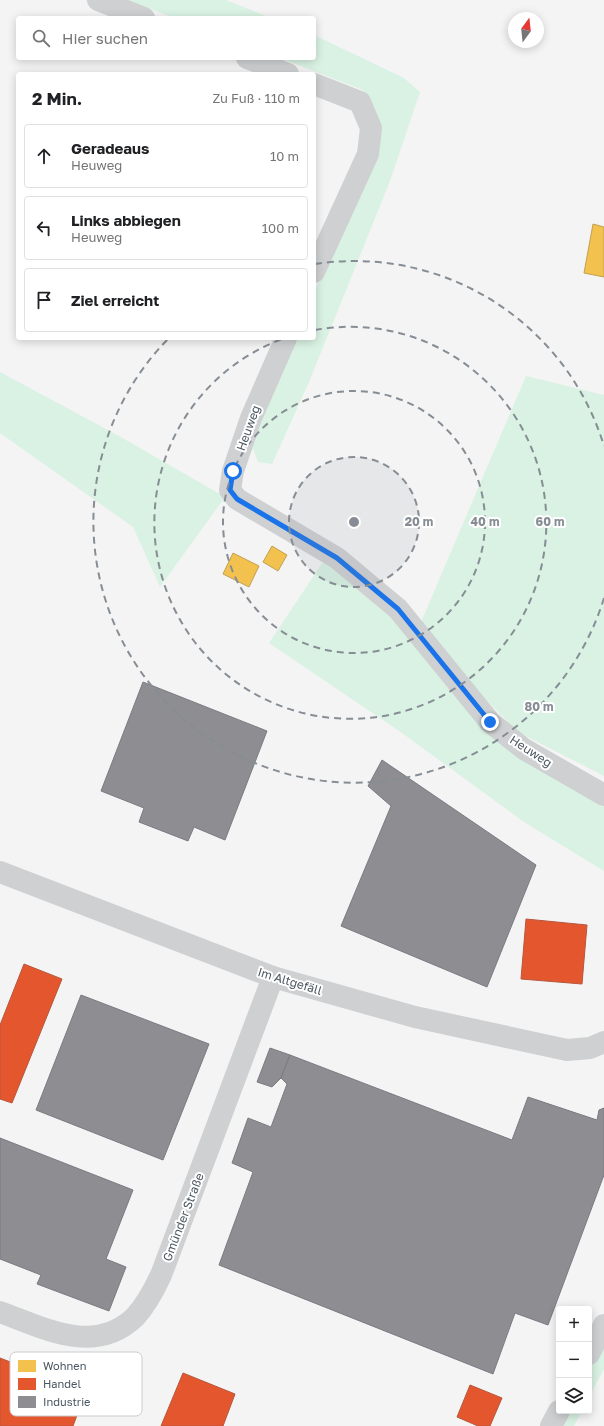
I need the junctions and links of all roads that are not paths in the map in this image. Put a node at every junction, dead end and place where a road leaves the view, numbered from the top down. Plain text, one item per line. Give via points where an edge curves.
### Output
1 (98, 0) edge
2 (139, 16) edge
3 (252, 60) edge
4 (283, 72) edge
5 (316, 85) edge
6 (316, 268) edge
7 (285, 340) edge
8 (604, 795) edge
9 (0, 872) edge
10 (274, 977) junction
11 (599, 1049) edge
12 (0, 1312) edge
13 (604, 1325) edge
14 (592, 1348) edge
15 (557, 1414) edge
16 (551, 1426) edge

1 - 2 street
3 - 4 street
5 - 6 street via 360,102 371,128 368,154
7 - 8 street, Heuweg via 251,418 233,471 230,490 237,499 337,558 398,609 490,722 524,749
9 - 10 street, Im Altgefäll
10 - 11 street, Im Altgefäll via 414,1017 567,1050
10 - 12 street, Gmünder Straße via 161,1276 135,1317 115,1331 98,1337 76,1337
13 - 14 street
15 - 16 street

